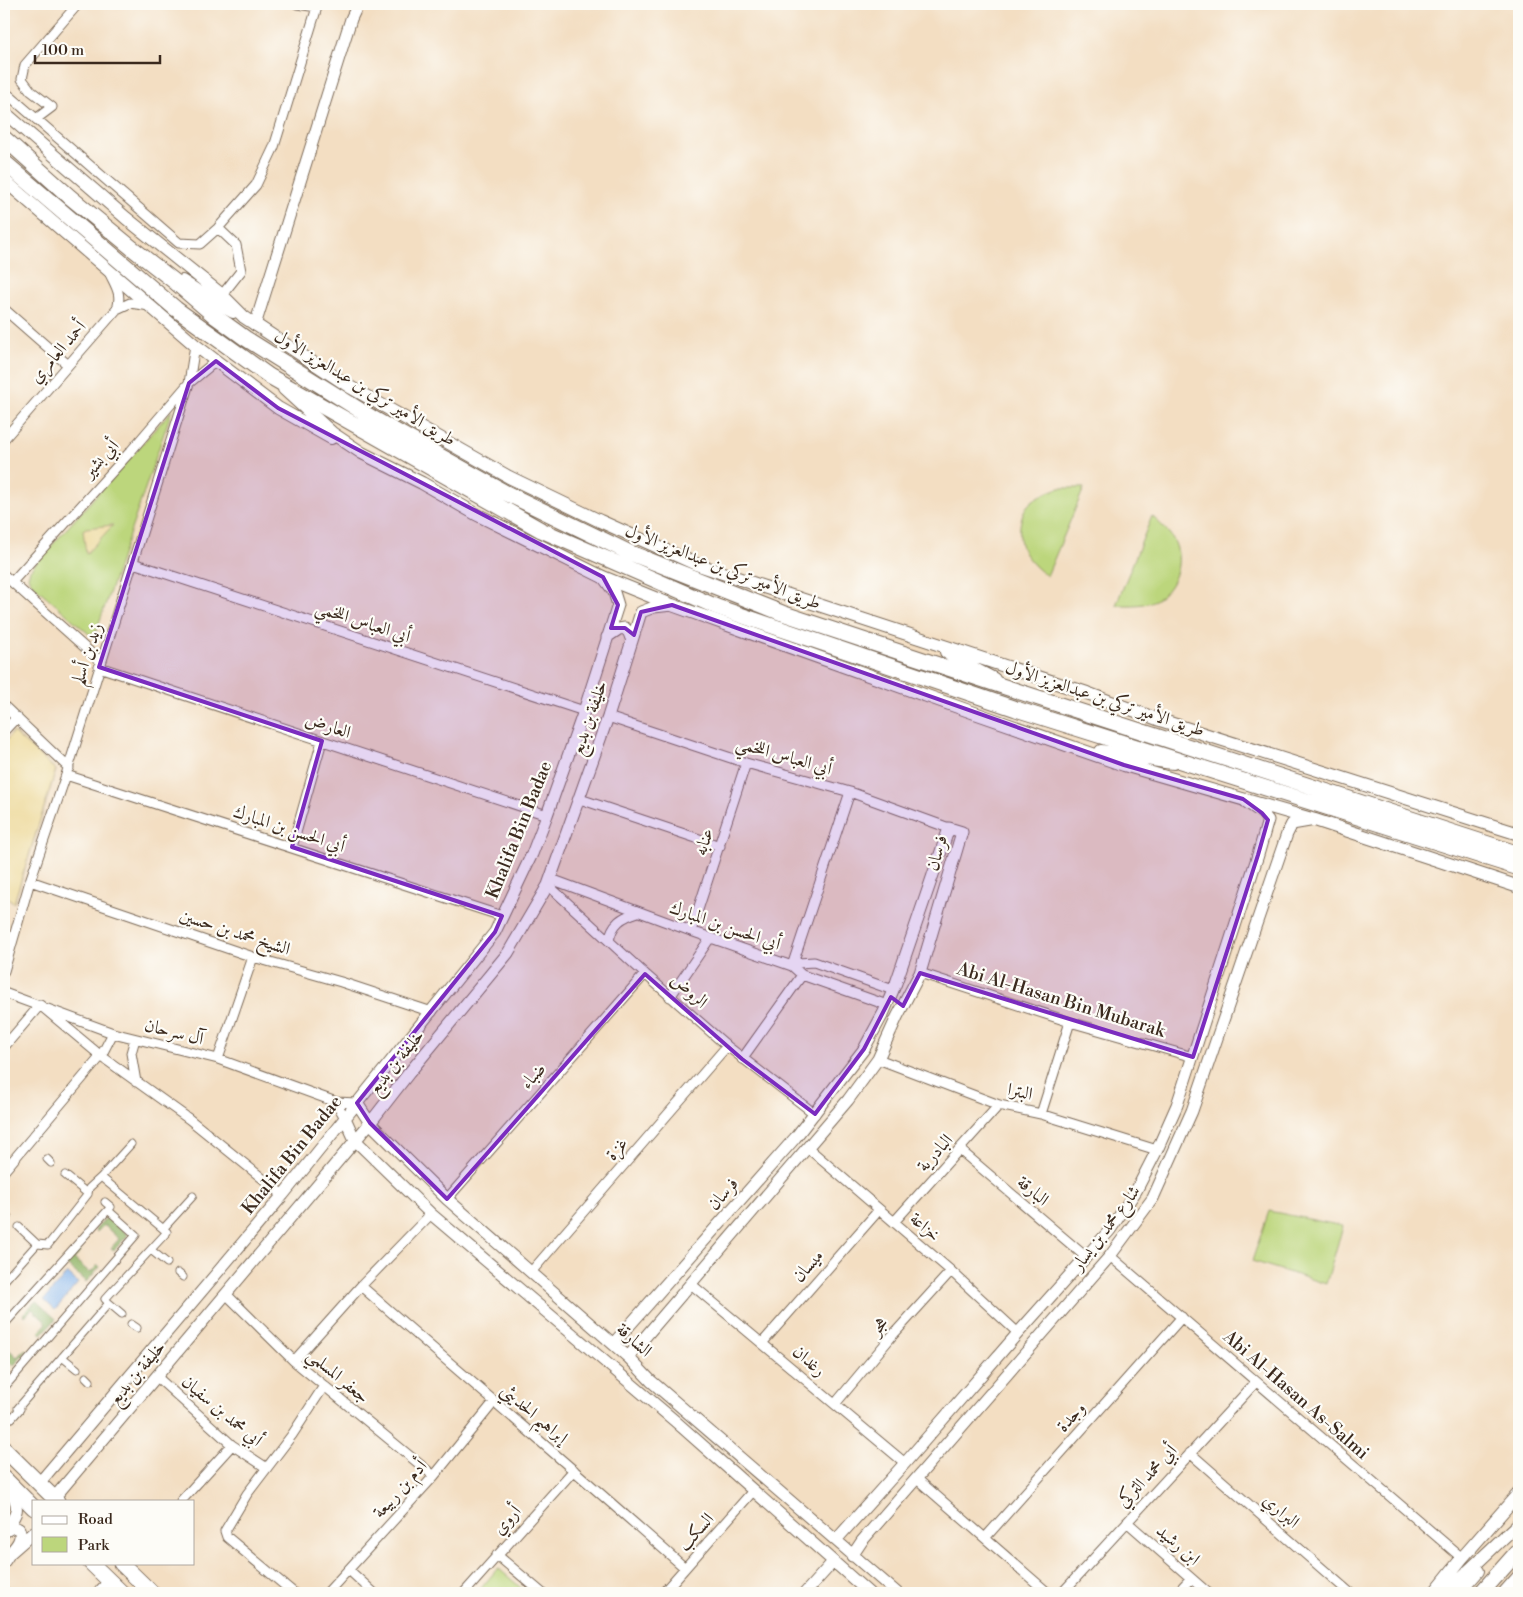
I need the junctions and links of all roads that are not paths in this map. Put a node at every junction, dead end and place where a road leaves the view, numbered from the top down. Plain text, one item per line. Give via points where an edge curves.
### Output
1 (78, 4) edge
2 (297, 4) edge
3 (358, 4) edge
4 (317, 6) edge
5 (4, 91) edge
6 (4, 112) edge
7 (36, 119) junction
8 (4, 138) edge
9 (4, 162) edge
10 (4, 180) edge
11 (218, 228) junction
12 (132, 248) junction
13 (107, 268) junction
14 (222, 295) junction
15 (151, 307) junction
16 (117, 308) junction
17 (4, 310) edge
18 (249, 321) junction
19 (195, 346) junction
20 (216, 361) junction
21 (68, 365) junction
22 (269, 376) junction
23 (189, 383) junction
24 (4, 439) edge
25 (362, 453) junction
26 (133, 563) junction
27 (4, 575) edge
28 (603, 577) junction
29 (12, 582) junction
30 (672, 605) junction
31 (607, 637) junction
32 (632, 641) junction
33 (935, 644) junction
34 (100, 664) junction
35 (1011, 689) junction
36 (4, 706) edge
37 (584, 711) junction
38 (17, 717) junction
39 (608, 717) junction
40 (4, 731) edge
41 (322, 742) junction
42 (1081, 750) junction
43 (746, 763) junction
44 (1190, 765) junction
45 (67, 771) junction
46 (850, 792) junction
47 (580, 798) junction
48 (1243, 799) junction
49 (547, 816) junction
50 (1315, 820) junction
51 (949, 828) junction
52 (1519, 834) edge
53 (720, 846) junction
54 (292, 847) junction
55 (1519, 854) edge
56 (1258, 856) junction
57 (1279, 860) junction
58 (1519, 868) edge
59 (30, 881) junction
60 (549, 882) junction
61 (1519, 887) edge
62 (638, 912) junction
63 (502, 916) junction
64 (692, 932) junction
65 (710, 938) junction
66 (609, 941) junction
67 (253, 957) junction
68 (792, 966) junction
69 (4, 971) edge
70 (920, 973) junction
71 (644, 974) junction
72 (802, 975) junction
73 (4, 993) edge
74 (670, 997) junction
75 (890, 997) junction
76 (40, 1005) junction
77 (903, 1006) junction
78 (432, 1012) junction
79 (1070, 1022) junction
80 (113, 1034) junction
81 (135, 1039) junction
82 (727, 1046) junction
83 (4, 1047) edge
84 (100, 1056) junction
85 (1193, 1058) junction
86 (218, 1059) junction
87 (742, 1059) junction
88 (878, 1059) junction
89 (136, 1082) junction
90 (336, 1102) junction
91 (357, 1103) junction
92 (999, 1105) junction
93 (814, 1114) junction
94 (1041, 1114) junction
95 (345, 1118) junction
96 (370, 1122) junction
97 (355, 1140) junction
98 (132, 1144) dead end
99 (808, 1148) junction
100 (960, 1150) junction
101 (1157, 1150) junction
102 (4, 1171) edge
103 (65, 1175) dead end
104 (101, 1177) junction
105 (91, 1192) junction
106 (283, 1195) junction
107 (194, 1196) dead end
108 (447, 1199) junction
109 (105, 1202) dead end
110 (108, 1210) junction
111 (878, 1210) junction
112 (431, 1214) junction
113 (894, 1222) junction
114 (19, 1227) dead end
115 (163, 1229) junction
116 (37, 1244) junction
117 (153, 1246) junction
118 (1110, 1256) junction
119 (1086, 1257) junction
120 (167, 1263) dead end
121 (531, 1272) junction
122 (951, 1272) junction
123 (4, 1281) edge
124 (691, 1284) junction
125 (361, 1286) junction
126 (226, 1294) junction
127 (109, 1303) junction
128 (122, 1314) dead end
129 (1182, 1317) junction
130 (4, 1325) edge
131 (1018, 1333) junction
132 (763, 1342) junction
133 (613, 1344) junction
134 (63, 1353) junction
135 (628, 1357) junction
136 (294, 1360) junction
137 (77, 1370) dead end
138 (156, 1377) junction
139 (1256, 1382) junction
140 (324, 1386) junction
141 (4, 1388) edge
142 (494, 1402) junction
143 (835, 1404) junction
144 (685, 1410) junction
145 (4, 1413) edge
146 (675, 1421) junction
147 (232, 1445) junction
148 (4, 1449) edge
149 (1190, 1453) junction
150 (64, 1454) junction
151 (905, 1463) junction
152 (81, 1465) junction
153 (267, 1468) junction
154 (574, 1470) junction
155 (434, 1476) junction
156 (4, 1479) edge
157 (917, 1479) junction
158 (40, 1482) junction
159 (753, 1491) junction
160 (1519, 1493) edge
161 (55, 1499) edge
162 (182, 1500) edge
163 (32, 1506) edge
164 (1127, 1522) junction
165 (1519, 1523) edge
166 (850, 1525) junction
167 (4, 1532) edge
168 (32, 1534) edge
169 (985, 1538) junction
170 (836, 1540) junction
171 (862, 1541) junction
172 (1519, 1550) edge
173 (497, 1555) junction
174 (852, 1556) junction
175 (7, 1558) edge
176 (1462, 1558) junction
177 (833, 1562) junction
178 (92, 1564) edge
179 (122, 1564) edge
180 (685, 1568) junction
181 (349, 1570) junction
182 (1519, 1576) edge
183 (1191, 1578) junction
184 (109, 1580) junction
185 (97, 1593) edge
186 (122, 1593) edge
187 (152, 1593) edge
188 (294, 1593) edge
189 (327, 1593) edge
190 (374, 1593) edge
191 (464, 1593) edge
192 (542, 1593) edge
193 (663, 1593) edge
194 (805, 1593) edge
195 (869, 1593) edge
196 (897, 1593) edge
197 (1048, 1593) edge
198 (1062, 1593) edge
199 (1177, 1593) edge
200 (1208, 1593) edge
201 (1350, 1593) edge
202 (1434, 1593) edge
203 (1445, 1593) edge
204 (1458, 1593) edge
205 (1481, 1593) edge
206 (1504, 1593) edge

1 - 7 street via 25,65 22,78 52,107
2 - 4 street
3 - 18 street
4 - 11 street via 274,147 256,185
5 - 7 street
6 - 14 main road via 118,212
7 - 11 street via 179,243 200,244
8 - 12 main road, طريق الأمير تركي بن عبدالعزيز الأول
9 - 22 main road, طريق الأمير تركي بن عبدالعزيز الأول via 176,309
10 - 13 main road
11 - 14 street via 236,245 241,270
12 - 18 main road
12 - 35 main road, طريق الأمير تركي بن عبدالعزيز الأول via 245,338 374,419 506,493 628,552 704,583 782,613
13 - 15 main road
13 - 16 street via 120,295
14 - 18 main road
15 - 16 street via 130,303
15 - 19 main road
16 - 21 street, أحمد العامري
17 - 21 street
18 - 33 main road via 350,387 509,477 600,521 696,564
19 - 20 main road
19 - 23 street, زيد بن أسلم
20 - 23 street, أبي بشير
20 - 25 main road via 278,408
21 - 24 street, أحمد العامري
22 - 25 main road via 332,433
22 - 44 main road, طريق الأمير تركي بن عبدالعزيز الأول via 541,530 652,580 727,610
23 - 26 street, زيد بن أسلم
23 - 29 street, أبي بشير
25 - 28 main road
26 - 34 street, زيد بن أسلم
26 - 37 street, أبي العباس اللخمي
27 - 29 street
28 - 30 main road
28 - 31 street, Khalifa Bin Badae via 614,592 618,605
29 - 34 street
30 - 32 street, خليفة بن بديع via 642,612
30 - 42 main road
31 - 32 street via 624,628
31 - 37 street, Khalifa Bin Badae
32 - 39 street, خليفة بن بديع
33 - 35 main road
33 - 52 main road
34 - 41 street, العارض
34 - 45 street, زيد بن أسلم
35 - 55 main road, طريق الأمير تركي بن عبدالعزيز الأول
36 - 38 street
37 - 49 street, Khalifa Bin Badae
38 - 40 street
38 - 45 street
39 - 43 street, أبي العباس اللخمي
39 - 47 street, خليفة بن بديع
41 - 49 street, العارض
41 - 54 street
42 - 44 main road
42 - 48 main road
43 - 46 street, أبي العباس اللخمي
43 - 53 street, عنابه
44 - 58 main road, طريق الأمير تركي بن عبدالعزيز الأول
45 - 54 street, أبي الحسن بن المبارك
45 - 59 street, زيد بن أسلم
46 - 51 street, أبي العباس اللخمي
46 - 68 street
47 - 53 street
47 - 60 street, خليفة بن بديع
48 - 50 main road
48 - 56 street, شارع محمد بن يسار via 1268,820
49 - 63 street, Khalifa Bin Badae
50 - 57 street, شارع محمد بن يسار via 1292,824
50 - 61 main road
51 - 70 street, فرسان via 962,832
51 - 75 street, فرسان
53 - 64 street, عنابه
54 - 63 street, أبي الحسن بن المبارك
56 - 57 street via 1268,842 1276,845
56 - 85 street, شارع محمد بن يسار
57 - 118 street, شارع محمد بن يسار via 1192,1111 1153,1198
59 - 67 street, الشيخ محمد بن حسين
59 - 69 street, زيد بن أسلم
60 - 62 street, أبي الحسن بن المبارك
60 - 66 street, الروض
60 - 96 street, خليفة بن بديع via 508,953
62 - 64 street, أبي الحسن بن المبارك
62 - 66 street via 624,917 611,931
63 - 78 street, Khalifa Bin Badae via 495,932
64 - 65 street, أبي الحسن بن المبارك
65 - 68 street, أبي الحسن بن المبارك
65 - 74 street
66 - 71 street, الروض
67 - 78 street, الشيخ محمد بن حسين
67 - 86 street
68 - 72 street, أبي الحسن بن المبارك
68 - 75 street via 814,962
70 - 77 street, فرسان
70 - 79 street, Abi Al-Hasan Bin Mubarak
71 - 74 street, الروض
71 - 108 street, ضباء
72 - 75 street, أبي الحسن بن المبارك
72 - 87 street
73 - 76 street, آل سرحان
74 - 82 street, الروض
75 - 77 street
75 - 93 street, فرسان via 864,1049
76 - 80 street, آل سرحان
76 - 83 street
76 - 84 street
77 - 88 street, فرسان
78 - 91 street, Khalifa Bin Badae
79 - 85 street, Abi Al-Hasan Bin Mubarak
79 - 94 street
80 - 81 street, آل سرحان
80 - 84 street
81 - 86 street, آل سرحان
81 - 89 street via 131,1053
82 - 87 street, الروض
82 - 121 street, غزة
84 - 89 street
84 - 102 street
85 - 101 street, شارع محمد بن يسار
86 - 90 street, آل سرحان
87 - 93 street, الروض
88 - 92 street, البترا
88 - 99 street, فرسان
89 - 106 street via 189,1119
90 - 91 street, آل سرحان
90 - 95 street
91 - 95 street, Khalifa Bin Badae
91 - 96 street, الشارقة
92 - 94 street, البترا
92 - 100 street, البادرية
93 - 133 street, فرسان
94 - 101 street, البترا
95 - 97 street, الشارقة
95 - 106 street, Khalifa Bin Badae
96 - 97 street, خليفة بن بديع
96 - 108 street, الشارقة
97 - 112 street, الشارقة
97 - 126 street, خليفة بن بديع
98 - 104 street
99 - 111 street, خزاعة
99 - 124 street, فرسان
100 - 113 street, البادرية
100 - 119 street, البارقة
101 - 119 street, شارع محمد بن يسار via 1136,1191
103 - 105 street
104 - 105 street
104 - 115 street
105 - 116 street via 48,1245
106 - 150 street, Khalifa Bin Badae
107 - 115 street
108 - 121 street, الشارقة
109 - 110 street via 111,1207
110 - 130 street via 62,1257
110 - 141 street via 140,1235 19,1375
111 - 113 street, خزاعة
111 - 132 street, ميسان
112 - 125 street
112 - 146 street, الشارقة
113 - 122 street, خزاعة
114 - 116 street
115 - 117 street via 167,1232
116 - 123 street
117 - 120 street
117 - 127 street via 105,1300
118 - 129 street, Abi Al-Hasan As-Salmi
118 - 157 street, شارع محمد بن يسار
119 - 131 street, شارع محمد بن يسار
121 - 133 street, الشارقة
122 - 131 street, خزاعة
122 - 143 street, هجر
124 - 132 street, رغدان
124 - 135 street, فرسان
125 - 136 street
125 - 142 street, إبراهيم الحديثي
126 - 136 street, جعفر المسلمي
126 - 138 street, خليفة بن بديع
127 - 128 street
127 - 134 street
129 - 139 street, Abi Al-Hasan As-Salmi
129 - 169 street, وجدة
131 - 151 street, شارع محمد بن يسار
132 - 143 street, رغدان
133 - 135 street, الشارقة
134 - 137 street
134 - 145 street via 12,1418
135 - 144 street, الشارقة
136 - 140 street, جعفر المسلمي
138 - 147 street, أبي محمد بن سفيان
138 - 152 street, خليفة بن بديع
139 - 149 street, أبي محمد التركي
139 - 176 street, Abi Al-Hasan As-Salmi
140 - 153 street
140 - 155 street, جعفر المسلمي
142 - 154 street, إبراهيم الحديثي
142 - 155 street, أدم بن ربيعة
143 - 151 street, رغدان
144 - 146 street
144 - 170 street, الشارقة
146 - 159 street, الشارقة
147 - 153 street, أبي محمد بن سفيان
147 - 162 street
148 - 158 main road
149 - 164 street, أبي محمد التركي
149 - 201 street, البراري
150 - 152 street via 64,1460 71,1468
150 - 158 street, Khalifa Bin Badae
151 - 166 street, شارع محمد بن يسار
152 - 161 street, خليفة بن بديع
153 - 188 street via 225,1531 227,1537
154 - 173 street, أروي
154 - 180 street, إبراهيم الحديثي
155 - 181 street, أدم بن ربيعة
156 - 163 main road
156 - 167 street via 18,1504 14,1519
157 - 169 street
157 - 171 street, شارع محمد بن يسار
158 - 161 main road
159 - 177 street, الشارقة
159 - 180 street, السكب
160 - 176 main road
164 - 183 street, ابن رشيد
164 - 198 street, أبي محمد التركي
165 - 203 main road
165 - 204 main road
166 - 170 street, شارع محمد بن يسار
166 - 171 street via 854,1538
167 - 175 street via 13,1527 21,1534
168 - 175 street
169 - 197 street
170 - 174 street, الشارقة
171 - 174 street, شارع محمد بن يسار
172 - 205 main road
173 - 191 street, أروي
173 - 192 street
174 - 196 street, الشارقة
176 - 202 main road
177 - 194 street
177 - 195 street, الشارقة
178 - 184 main road
179 - 187 main road
180 - 193 street, السكب
181 - 189 street, أدم بن ربيعة
181 - 190 street
182 - 206 main road
183 - 199 street
183 - 200 street, ابن رشيد
184 - 185 street
184 - 186 main road

